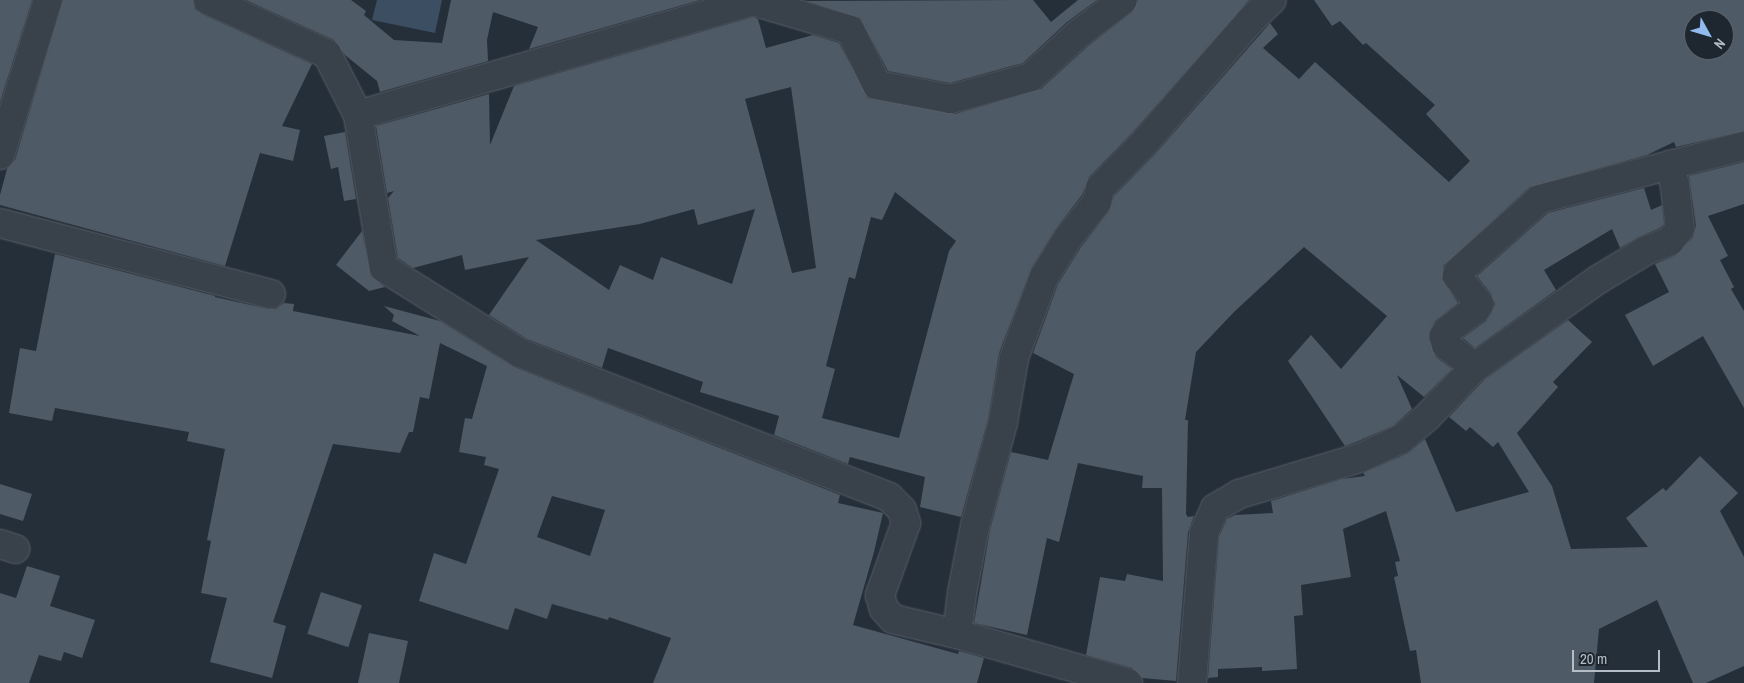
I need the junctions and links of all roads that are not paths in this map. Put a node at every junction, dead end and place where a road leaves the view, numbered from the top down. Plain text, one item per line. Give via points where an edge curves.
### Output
1 (48, 0) edge
2 (208, 0) edge
3 (1123, 0) edge
4 (1272, 0) edge
5 (358, 115) junction
6 (1744, 146) edge
7 (0, 155) edge
8 (1670, 165) junction
9 (0, 223) edge
10 (271, 294) dead end
11 (1475, 367) junction
12 (957, 634) junction
13 (1128, 683) edge
14 (1192, 683) edge

1 - 7 street
2 - 5 street via 327,54
3 - 5 street via 1078,34 1031,77 951,99 877,85 850,30 753,1
4 - 12 street via 1100,188 1097,202 1068,238 1044,277 1014,358 1003,422 975,526
5 - 12 street via 384,268 520,353 889,497 902,510 906,523 880,595 884,609 893,619
6 - 8 street
8 - 11 street via 1676,186 1680,228 1670,241 1647,250 1599,279
8 - 11 street via 1540,199 1460,271 1457,276 1460,282 1479,304 1444,336 1446,345
9 - 10 street
11 - 14 street via 1401,439 1362,457 1238,494 1215,508 1204,533
12 - 13 street

